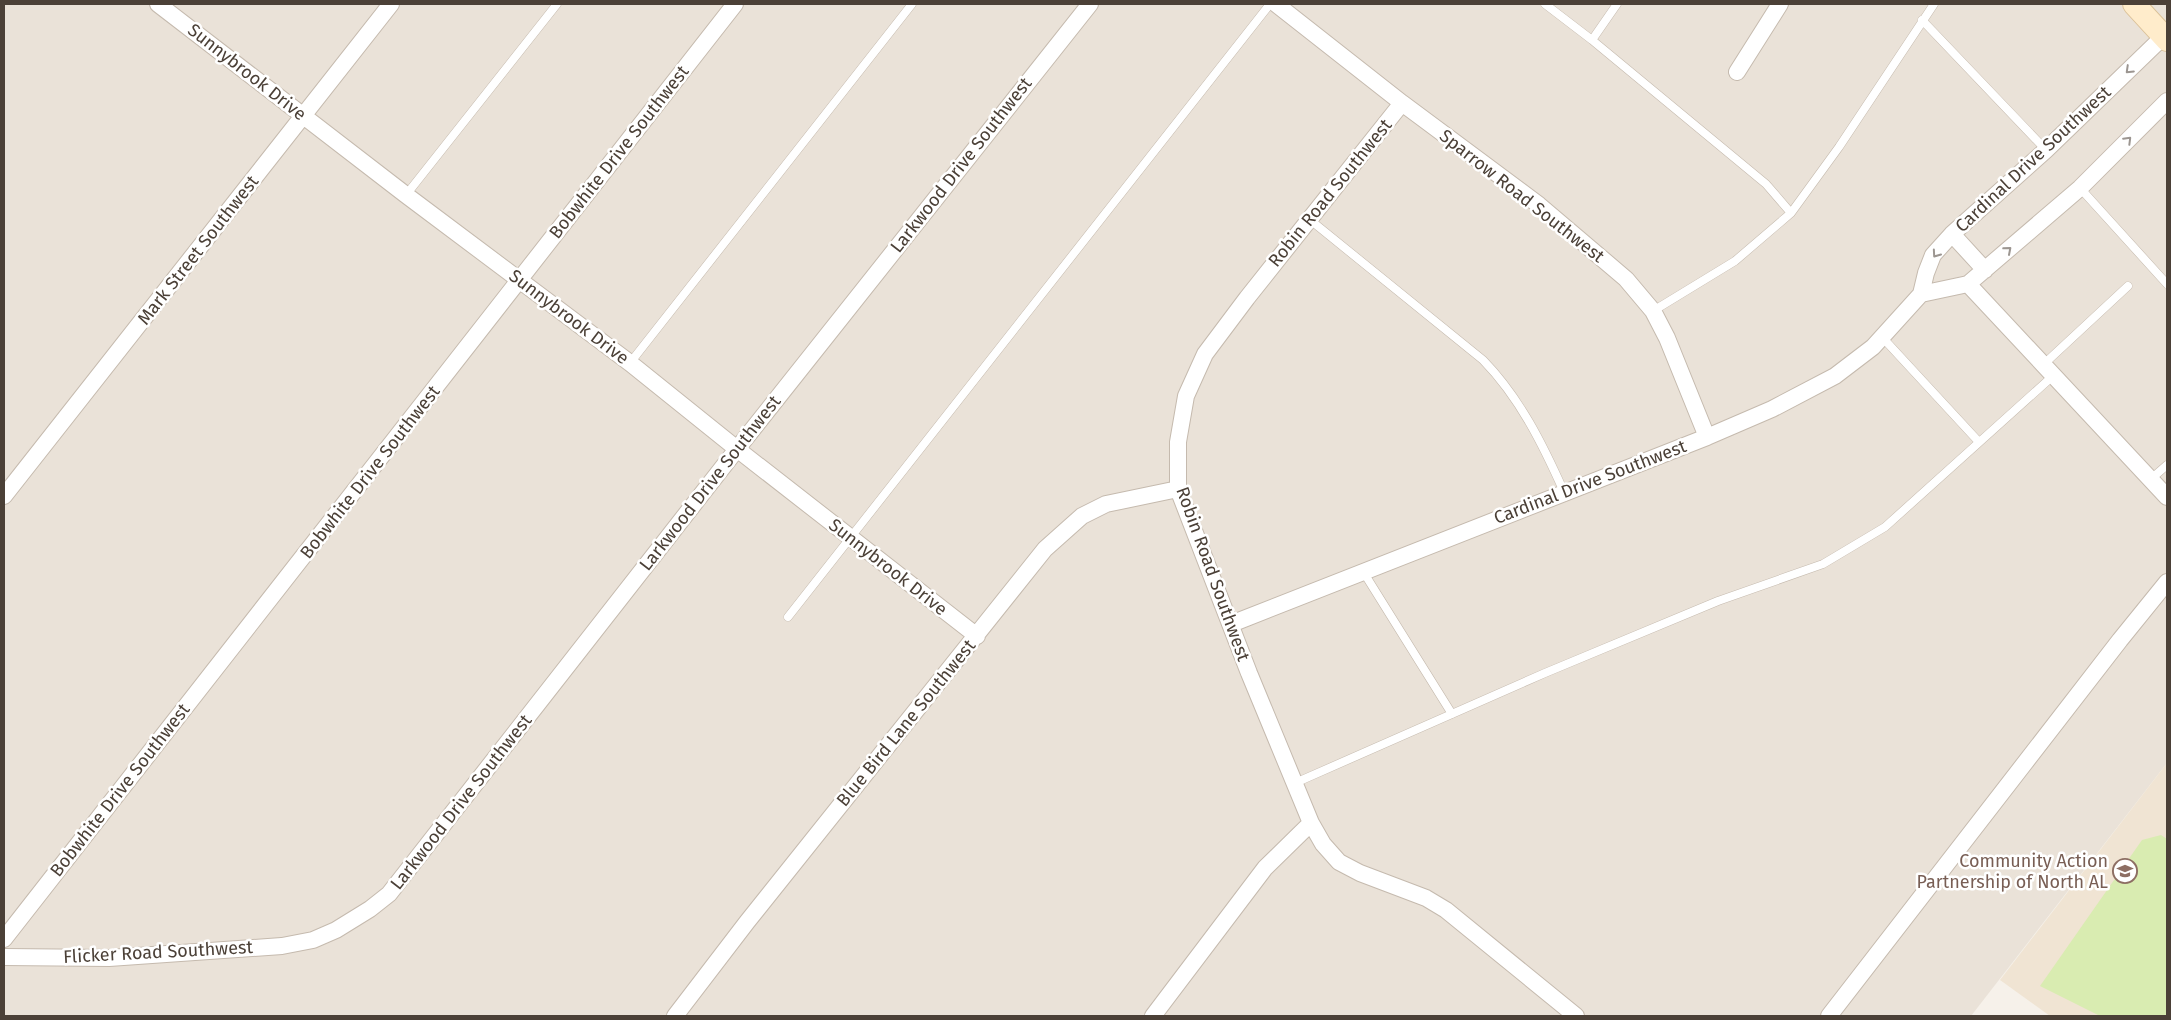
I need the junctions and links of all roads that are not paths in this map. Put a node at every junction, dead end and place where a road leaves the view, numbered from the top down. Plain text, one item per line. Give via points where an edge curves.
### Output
1 (391, 4) edge
2 (556, 4) edge
3 (735, 4) edge
4 (912, 4) edge
5 (1090, 4) edge
6 (1270, 4) edge
7 (1276, 4) edge
8 (1544, 4) edge
9 (1617, 4) edge
10 (1780, 4) edge
11 (1934, 4) edge
12 (2134, 4) edge
13 (168, 8) edge
14 (1922, 20) junction
15 (2166, 38) edge
16 (1592, 40) junction
17 (1737, 72) dead end
18 (2167, 101) edge
19 (1402, 103) junction
20 (304, 116) junction
21 (2046, 150) junction
22 (2080, 188) junction
23 (406, 195) junction
24 (1791, 213) junction
25 (1309, 219) junction
26 (1952, 234) junction
27 (1985, 270) junction
28 (520, 280) junction
29 (1968, 284) junction
30 (2167, 284) edge
31 (2128, 286) dead end
32 (1921, 294) junction
33 (1653, 311) junction
34 (1882, 337) junction
35 (630, 363) junction
36 (2049, 370) junction
37 (1707, 437) junction
38 (1979, 442) junction
39 (737, 449) junction
40 (2167, 465) edge
41 (2151, 479) junction
42 (1178, 489) junction
43 (1564, 492) junction
44 (4, 496) edge
45 (2167, 497) edge
46 (851, 537) junction
47 (1364, 573) junction
48 (2167, 582) edge
49 (788, 617) dead end
50 (1231, 624) junction
51 (977, 636) junction
52 (1452, 714) junction
53 (1295, 784) junction
54 (1311, 823) junction
55 (4, 939) edge
56 (313, 940) joint
57 (4, 957) edge
58 (675, 1016) edge
59 (1153, 1016) edge
60 (1576, 1016) edge
61 (1829, 1016) edge

1 - 20 street, Mark Street Southwest
2 - 23 lane
3 - 28 street, Bobwhite Drive Southwest
4 - 35 lane
5 - 39 street, Larkwood Drive Southwest
6 - 46 lane
7 - 19 street, Sparrow Road Southwest
8 - 16 lane
9 - 16 lane
10 - 17 street
11 - 14 lane
12 - 15 street
13 - 20 street, Sunnybrook Drive
14 - 21 lane
14 - 24 lane via 1840,147
15 -> 21 street, Cardinal Drive Southwest
16 - 24 lane via 1766,184
22 -> 18 street
19 - 25 street, Robin Road Southwest
19 - 33 street, Sparrow Road Southwest via 1539,205 1626,279
20 - 23 street, Sunnybrook Drive
20 - 44 street, Mark Street Southwest
21 - 26 street, Cardinal Drive Southwest
27 -> 22 street
22 - 30 lane
23 - 28 street, Sunnybrook Drive
24 - 33 lane via 1734,261
25 - 42 street, Robin Road Southwest via 1205,354 1186,396 1178,442
25 - 43 lane via 1483,360 1502,380 1534,430
26 - 27 street
26 -> 32 street, Cardinal Drive Southwest via 1934,255
27 - 29 street
28 - 35 street, Sunnybrook Drive
28 - 55 street, Bobwhite Drive Southwest
29 - 32 street
29 - 36 street
31 - 36 lane
32 - 34 street, Cardinal Drive Southwest
33 - 37 street, Sparrow Road Southwest
34 - 37 street, Cardinal Drive Southwest via 1834,376 1772,409
34 - 38 lane
35 - 39 street, Sunnybrook Drive
36 - 38 lane
36 - 41 street
37 - 43 street, Cardinal Drive Southwest
38 - 52 lane via 1885,527 1823,564 1718,601
39 - 46 street, Sunnybrook Drive
39 - 56 street, Larkwood Drive Southwest via 389,894 353,921
40 - 41 lane
41 - 45 street
42 - 50 street, Robin Road Southwest
42 - 51 street, Blue Bird Lane Southwest via 1106,504 1082,516 1045,549
43 - 47 street, Cardinal Drive Southwest
46 - 49 lane
46 - 51 street, Sunnybrook Drive
47 - 50 street, Cardinal Drive Southwest
47 - 52 lane
48 - 61 street
50 - 53 street, Robin Road Southwest
51 - 58 street, Blue Bird Lane Southwest
52 - 53 lane
53 - 54 street, Robin Road Southwest
54 - 59 street via 1265,868
54 - 60 street, Robin Road Southwest via 1339,862 1404,888 1446,910
56 - 57 street, Flicker Road Southwest via 282,946 109,958

